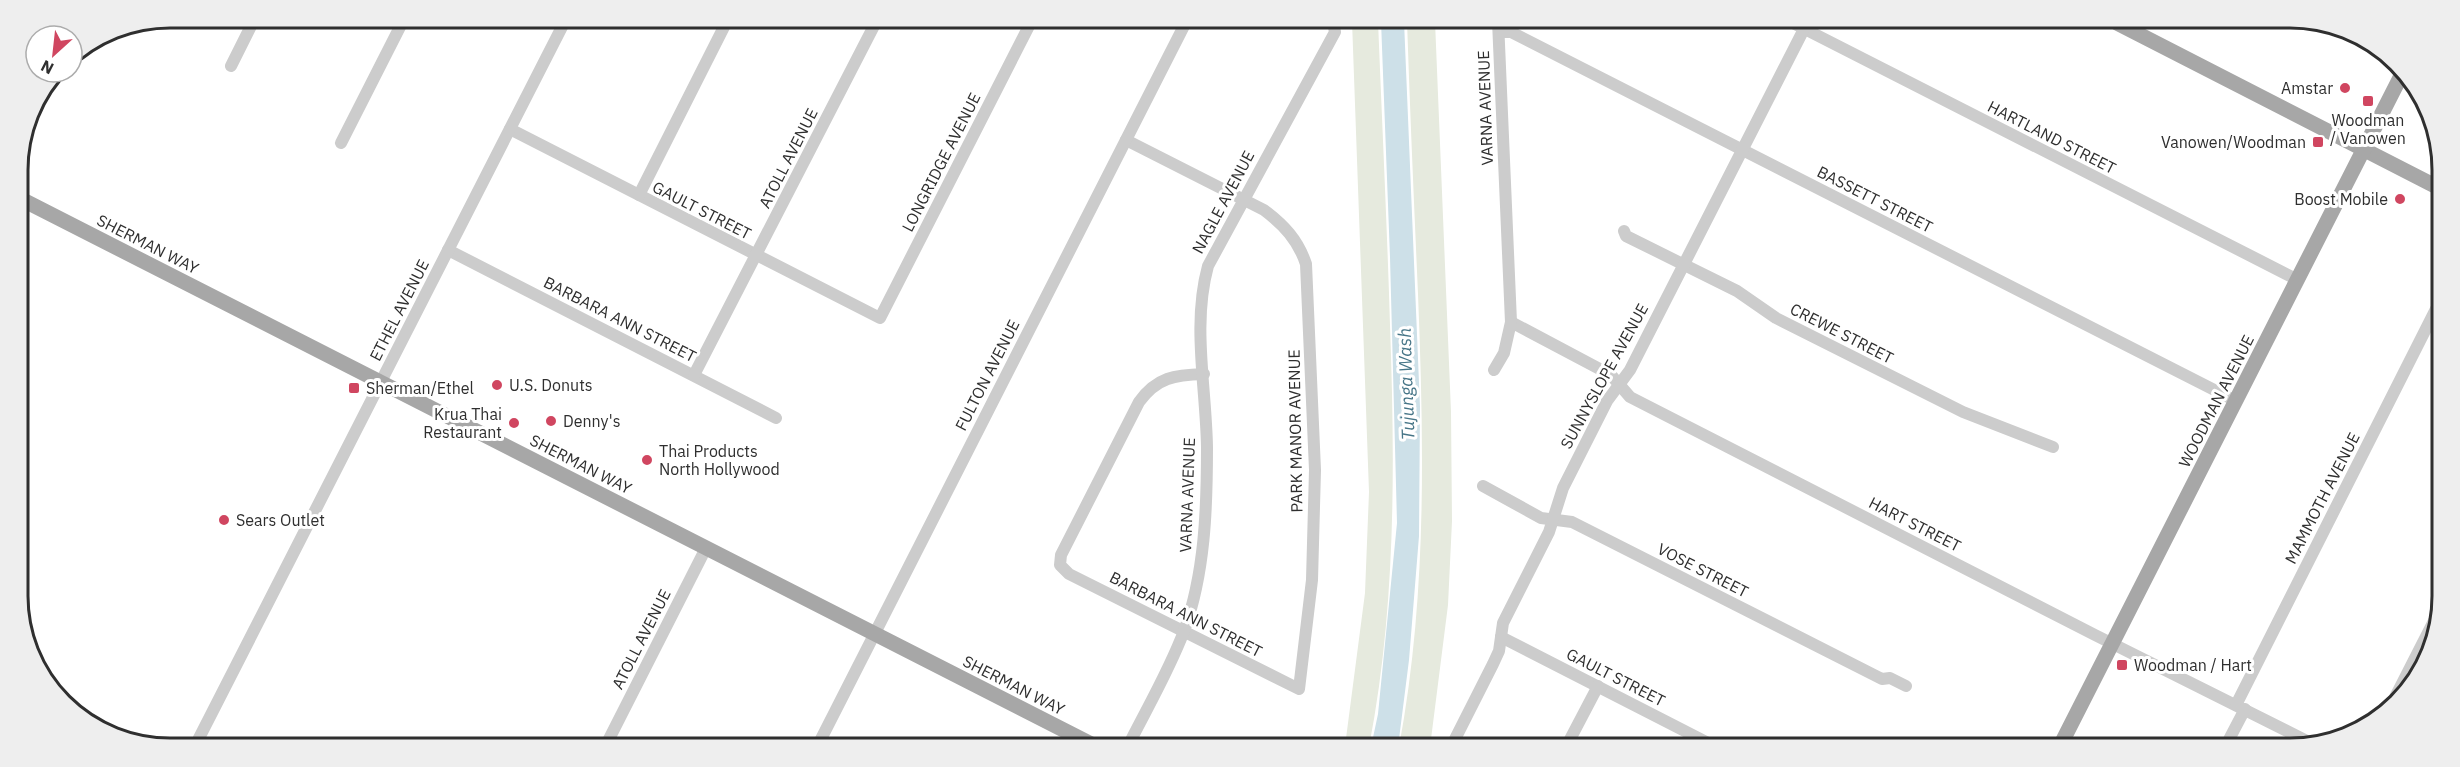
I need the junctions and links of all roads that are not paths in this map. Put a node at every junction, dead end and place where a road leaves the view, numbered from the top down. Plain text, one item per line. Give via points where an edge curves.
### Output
1 (1334, 28) edge
2 (1498, 28) edge
3 (1503, 28) edge
4 (2127, 28) edge
5 (250, 29) edge
6 (399, 29) edge
7 (561, 29) edge
8 (723, 29) edge
9 (874, 29) edge
10 (1028, 29) edge
11 (1183, 29) edge
12 (1804, 29) joint
13 (231, 66) dead end
14 (2399, 80) edge
15 (510, 129) junction
16 (1126, 140) junction
17 (341, 143) dead end
18 (1742, 149) junction
19 (2364, 149) junction
20 (2432, 184) edge
21 (639, 195) junction
22 (1243, 200) junction
23 (29, 204) edge
24 (1624, 231) dead end
25 (448, 250) junction
26 (757, 256) junction
27 (1682, 264) junction
28 (2298, 280) junction
29 (2432, 317) edge
30 (880, 318) joint
31 (1511, 322) junction
32 (1494, 370) dead end
33 (1204, 374) junction
34 (694, 375) junction
35 (381, 383) junction
36 (1619, 387) junction
37 (2236, 401) junction
38 (776, 418) dead end
39 (2053, 447) dead end
40 (1483, 486) dead end
41 (1553, 520) junction
42 (706, 548) junction
43 (1184, 632) junction
44 (875, 634) junction
45 (1501, 637) junction
46 (2425, 638) edge
47 (2112, 644) junction
48 (2404, 680) edge
49 (1598, 686) junction
50 (1906, 686) dead end
51 (1299, 689) joint
52 (2240, 707) junction
53 (199, 738) edge
54 (610, 738) edge
55 (822, 738) edge
56 (1079, 738) edge
57 (1132, 738) edge
58 (1456, 738) edge
59 (1571, 738) edge
60 (1699, 738) edge
61 (2064, 738) edge
62 (2228, 738) edge
63 (2301, 738) edge

1 - 22 street, NAGLE AVENUE
2 - 31 street, VARNA AVENUE
3 - 18 street, BASSETT STREET
4 - 19 main road
5 - 13 street
6 - 17 street
7 - 15 street, ETHEL AVENUE
8 - 21 street
9 - 26 street, ATOLL AVENUE
10 - 30 street, LONGRIDGE AVENUE
11 - 16 street, FULTON AVENUE
12 - 18 street, SUNNYSLOPE AVENUE
12 - 28 street, HARTLAND STREET
14 - 19 main road, WOODMAN AVENUE
15 - 21 street, GAULT STREET
15 - 25 street, ETHEL AVENUE
16 - 22 street
16 - 44 street, FULTON AVENUE
18 - 27 street, SUNNYSLOPE AVENUE
18 - 37 street, BASSETT STREET
19 - 20 main road
19 - 28 main road, WOODMAN AVENUE
21 - 26 street, GAULT STREET
22 - 33 street, NAGLE AVENUE via 1208,266 1202,290
22 - 51 street, PARK MANOR AVENUE via 1280,222 1301,250 1306,264 1314,470 1312,580
23 - 35 main road, SHERMAN WAY
24 - 27 street, CREWE STREET via 1626,236
25 - 34 street, BARBARA ANN STREET
25 - 35 street, ETHEL AVENUE
26 - 30 street, GAULT STREET
26 - 34 street, ATOLL AVENUE
27 - 36 street, SUNNYSLOPE AVENUE
27 - 39 street, CREWE STREET via 1737,291 1776,318 1963,412
28 - 37 main road, WOODMAN AVENUE
29 - 52 street, MAMMOTH AVENUE
31 - 32 street, VARNA AVENUE via 1504,353
31 - 36 street, HART STREET via 1611,375
33 - 43 street, VARNA AVENUE via 1205,529 1201,564
33 - 43 street, BARBARA ANN STREET via 1171,377 1147,391 1061,555 1060,565 1069,574
34 - 38 street, BARBARA ANN STREET
35 - 42 main road, SHERMAN WAY
35 - 53 street, ETHEL AVENUE
36 - 41 street, SUNNYSLOPE AVENUE via 1607,402 1563,488
36 - 47 street, HART STREET via 1630,397
37 - 47 main road, WOODMAN AVENUE
40 - 41 street, VOSE STREET via 1541,518
41 - 45 street, SUNNYSLOPE AVENUE via 1505,619
41 - 50 street, VOSE STREET via 1572,522 1882,679 1890,678
42 - 44 main road, SHERMAN WAY
42 - 54 street, ATOLL AVENUE
43 - 51 street, BARBARA ANN STREET
43 - 57 street, VARNA AVENUE
44 - 55 street, FULTON AVENUE
44 - 56 main road, SHERMAN WAY
45 - 49 street, GAULT STREET
45 - 58 street, SUNNYSLOPE AVENUE via 1499,651
46 - 48 street
47 - 52 street, HART STREET
47 - 61 main road, WOODMAN AVENUE
49 - 59 street
49 - 60 street, GAULT STREET
52 - 62 street, MAMMOTH AVENUE
52 - 63 street, HART STREET

